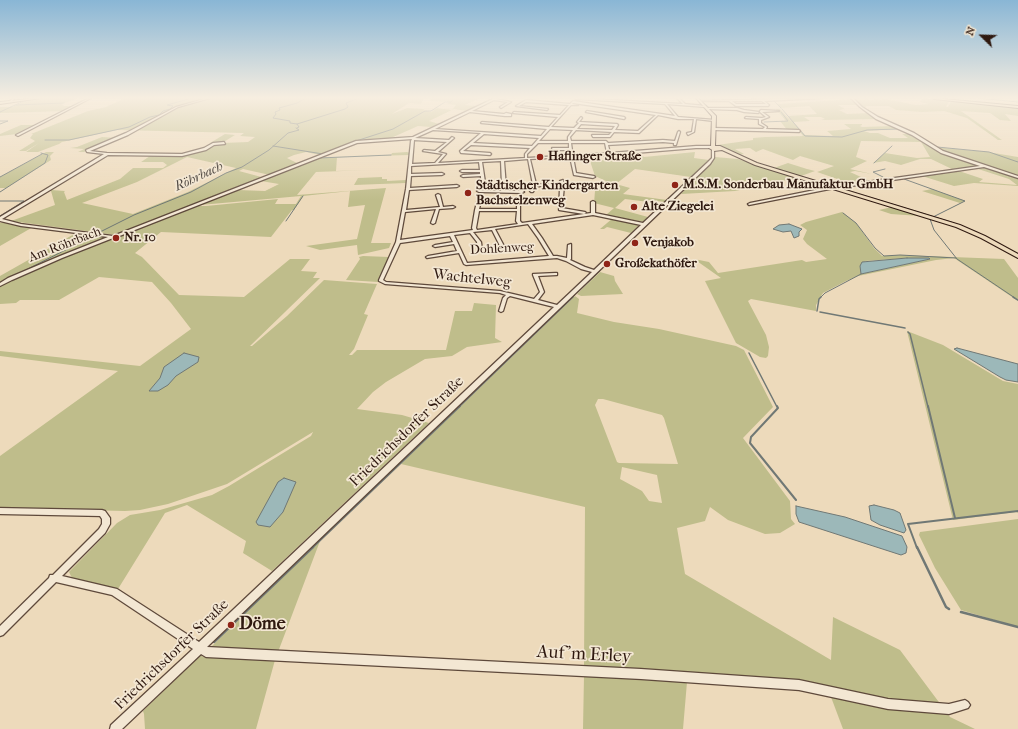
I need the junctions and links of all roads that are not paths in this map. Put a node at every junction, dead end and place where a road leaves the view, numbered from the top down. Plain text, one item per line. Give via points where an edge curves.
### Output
1 (20, 132) edge
2 (131, 132) edge
3 (424, 132) edge
4 (473, 132) edge
5 (545, 132) edge
6 (573, 132) edge
7 (612, 132) edge
8 (679, 132) dead end
9 (693, 132) edge
10 (714, 132) edge
11 (908, 132) edge
12 (483, 133) junction
13 (16, 134) dead end
14 (688, 134) dead end
15 (593, 136) dead end
16 (541, 137) junction
17 (414, 138) junction
18 (454, 138) dead end
19 (449, 141) junction
20 (537, 142) junction
21 (570, 142) junction
22 (676, 142) junction
23 (224, 143) dead end
24 (607, 143) junction
25 (471, 144) junction
26 (532, 147) junction
27 (678, 148) junction
28 (715, 148) junction
29 (553, 149) dead end
30 (424, 151) dead end
31 (436, 152) junction
32 (107, 154) junction
33 (490, 154) dead end
34 (609, 154) junction
35 (571, 156) junction
36 (527, 159) junction
37 (502, 160) junction
38 (480, 161) junction
39 (435, 164) junction
40 (410, 165) junction
41 (983, 166) junction
42 (462, 171) dead end
43 (481, 171) junction
44 (442, 174) dead end
45 (409, 175) junction
46 (482, 175) junction
47 (463, 176) dead end
48 (593, 177) dead end
49 (1018, 177) edge
50 (562, 180) dead end
51 (444, 182) dead end
52 (535, 185) junction
53 (457, 186) dead end
54 (562, 186) junction
55 (446, 187) junction
56 (834, 188) junction
57 (408, 189) junction
58 (532, 191) dead end
59 (502, 192) junction
60 (522, 192) dead end
61 (438, 195) dead end
62 (519, 200) dead end
63 (479, 202) dead end
64 (593, 202) dead end
65 (750, 204) dead end
66 (453, 207) dead end
67 (440, 208) junction
68 (477, 210) junction
69 (518, 210) junction
70 (404, 211) junction
71 (591, 214) junction
72 (0, 219) edge
73 (433, 223) dead end
74 (529, 223) junction
75 (521, 224) junction
76 (645, 225) junction
77 (493, 228) junction
78 (475, 230) junction
79 (470, 231) junction
80 (451, 234) junction
81 (115, 237) junction
82 (398, 242) junction
83 (455, 243) junction
84 (570, 244) dead end
85 (435, 246) dead end
86 (502, 246) dead end
87 (480, 249) dead end
88 (459, 252) junction
89 (1018, 256) edge
90 (428, 257) dead end
91 (551, 257) junction
92 (567, 260) junction
93 (595, 272) junction
94 (555, 274) dead end
95 (0, 285) edge
96 (509, 294) junction
97 (536, 301) junction
98 (558, 307) junction
99 (501, 311) dead end
100 (0, 511) edge
101 (53, 578) junction
102 (0, 632) edge
103 (200, 648) junction
104 (965, 705) dead end
105 (115, 729) edge

1 - 13 street
2 - 32 street via 86,152
3 - 17 street, Am Röhrbach
4 - 12 street
5 - 16 street
6 - 21 street via 569,137
7 - 15 street via 610,136
8 - 22 street
9 - 14 street
10 - 28 main road
11 - 41 street via 942,152
12 - 16 street
12 - 25 street
16 - 20 street
17 - 19 street
17 - 40 street
17 - 81 street, Am Röhrbach via 356,142
18 - 19 street
19 - 31 street
20 - 21 street
20 - 26 street
21 - 24 street
21 - 29 street via 570,149
22 - 24 street
22 - 27 street via 675,146
23 - 32 street via 213,144 206,149 182,155
24 - 34 street
25 - 26 street
25 - 33 street via 461,152
26 - 36 street via 525,155
27 - 28 street
27 - 34 street
28 - 56 main road via 756,164
28 - 76 street, Friedrichsdorfer Straße via 710,163
30 - 31 street
31 - 39 street via 445,154
32 - 72 street
34 - 35 street
35 - 36 street
35 - 48 street via 575,174
36 - 37 street
36 - 52 street
37 - 38 street
37 - 59 street
38 - 39 street
38 - 43 street
39 - 40 street
40 - 45 street
41 - 49 street
41 - 56 street
42 - 43 street
43 - 46 street
44 - 45 street
45 - 57 street
46 - 47 street
46 - 59 street via 480,190
50 - 54 street
51 - 55 street
52 - 54 street
52 - 58 street
53 - 55 street
54 - 71 street via 561,206 564,210
55 - 57 street
56 - 65 street
56 - 89 main road via 962,227
57 - 70 street
59 - 60 street
61 - 67 street
62 - 69 street
63 - 68 street
64 - 71 street
66 - 67 street
67 - 70 street
67 - 73 street
68 - 69 street
68 - 78 street
69 - 75 street via 518,221
70 - 82 street
71 - 74 street
71 - 76 street
72 - 81 street via 21,225
74 - 75 street
74 - 91 street
75 - 77 street
76 - 93 street, Friedrichsdorfer Straße
77 - 78 street
77 - 86 street
78 - 79 street
79 - 80 street
79 - 87 street via 479,242
80 - 82 street
80 - 83 street, Dohlenweg
81 - 95 street, Am Röhrbach via 54,260
82 - 96 street, Wachtelweg via 381,280 383,282
83 - 85 street, Dohlenweg
83 - 88 street, Dohlenweg
84 - 92 street
88 - 90 street, Dohlenweg
88 - 91 street, Dohlenweg via 469,265
91 - 92 street
92 - 93 street
93 - 98 street, Friedrichsdorfer Straße
94 - 97 street via 535,276 542,292
96 - 97 street, Wachtelweg
96 - 99 street
97 - 98 street, Wachtelweg
98 - 103 street, Friedrichsdorfer Straße
100 - 101 street via 102,513 106,518 102,531
101 - 102 street
101 - 103 street, Auf'm Erley via 114,592
103 - 104 street, Auf'm Erley via 213,653 641,674 799,685 888,704 949,709
103 - 105 street, Friedrichsdorfer Straße

